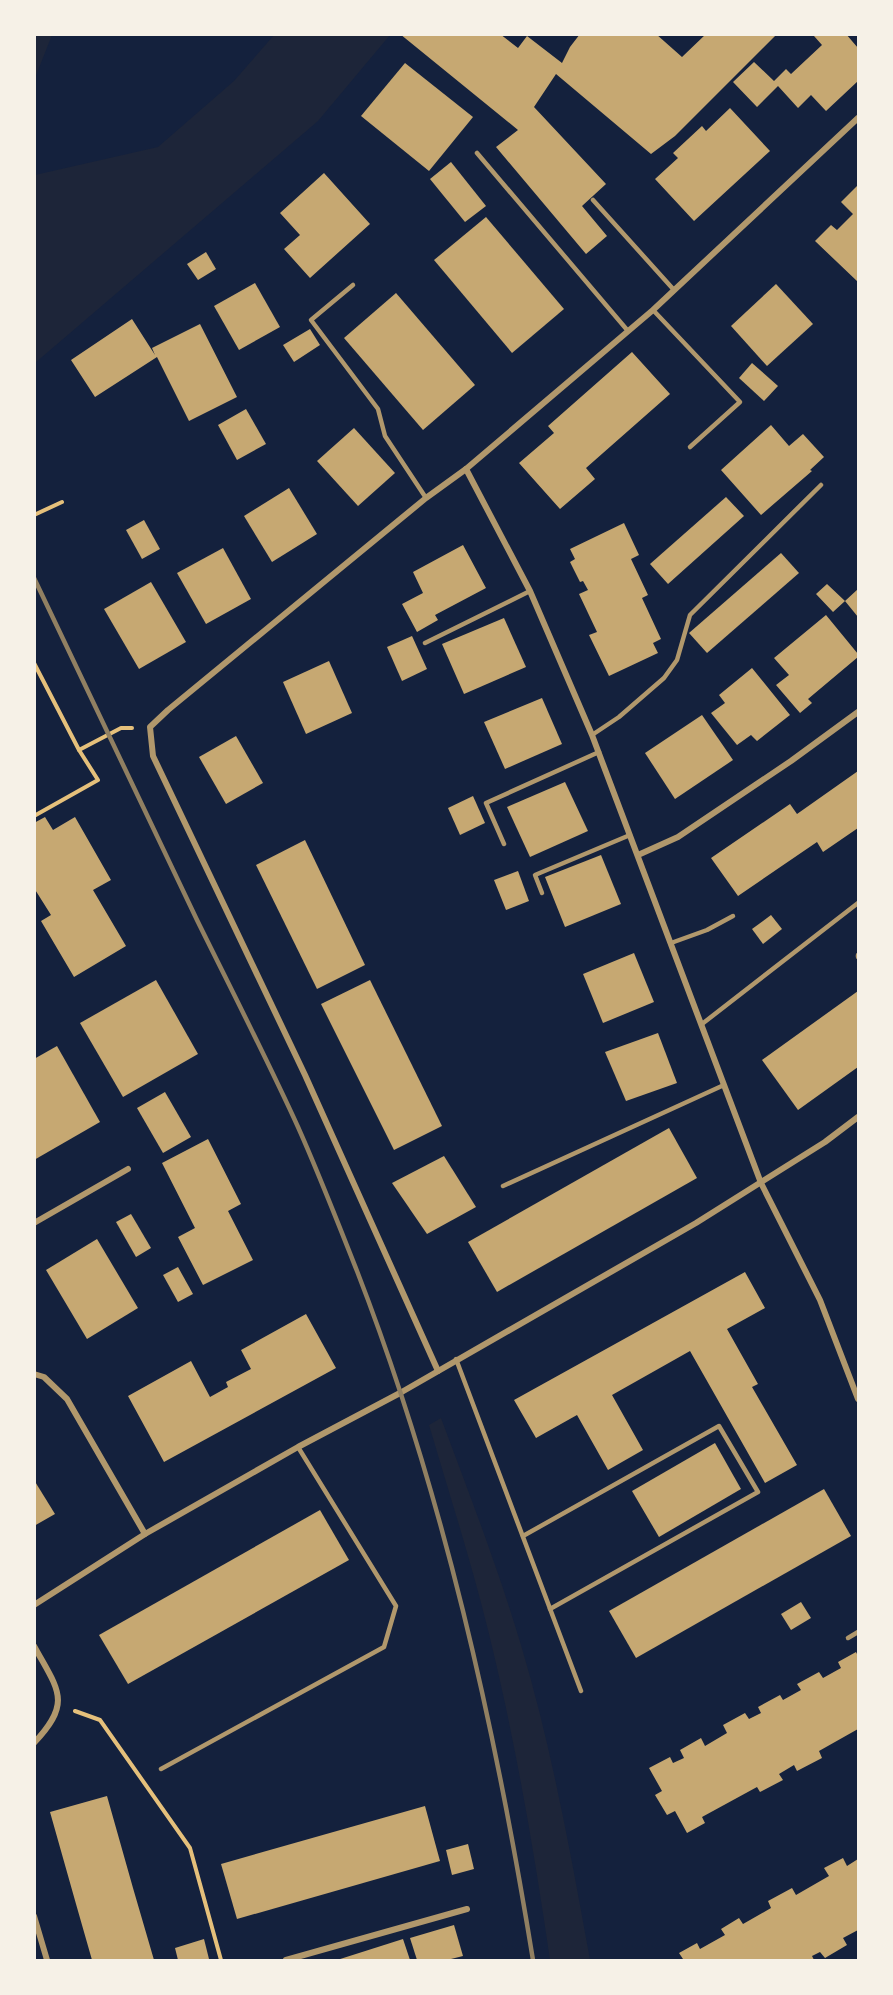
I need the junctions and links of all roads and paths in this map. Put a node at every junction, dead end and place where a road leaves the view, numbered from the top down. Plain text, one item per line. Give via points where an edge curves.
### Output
1 (858, 118) edge
2 (477, 153) dead end
3 (594, 200) dead end
4 (353, 285) dead end
5 (674, 290) junction
6 (653, 310) junction
7 (628, 331) junction
8 (690, 447) dead end
9 (466, 470) junction
10 (821, 485) dead end
11 (426, 498) junction
12 (62, 502) dead end
13 (34, 515) edge
14 (530, 591) junction
15 (425, 643) dead end
16 (34, 663) edge
17 (858, 712) edge
18 (150, 728) junction
19 (592, 735) junction
20 (78, 750) junction
21 (599, 752) junction
22 (34, 816) edge
23 (630, 835) junction
24 (504, 844) dead end
25 (638, 855) junction
26 (542, 894) dead end
27 (858, 903) edge
28 (733, 916) dead end
29 (671, 943) junction
30 (702, 1024) junction
31 (724, 1085) junction
32 (858, 1117) edge
33 (128, 1169) dead end
34 (761, 1183) junction
35 (503, 1186) dead end
36 (34, 1223) edge
37 (456, 1359) junction
38 (438, 1371) junction
39 (34, 1374) edge
40 (858, 1399) edge
41 (298, 1447) junction
42 (145, 1534) junction
43 (523, 1536) junction
44 (34, 1605) edge
45 (550, 1609) junction
46 (858, 1632) edge
47 (848, 1638) dead end
48 (34, 1646) edge
49 (581, 1691) dead end
50 (60, 1705) junction
51 (34, 1743) edge
52 (161, 1769) dead end
53 (467, 1909) dead end
54 (34, 1916) edge
55 (47, 1960) edge
56 (221, 1960) edge
57 (286, 1960) edge

1 - 5 street
2 - 7 lane
3 - 5 lane
4 - 11 lane via 311,320 378,409 385,436
5 - 6 street
6 - 7 street
6 - 8 lane via 740,402
7 - 9 street
9 - 11 street
9 - 14 street
10 - 19 lane via 690,615 676,660 664,678
11 - 18 street
12 - 13 path
14 - 15 lane
14 - 19 street
16 - 20 path
17 - 25 street via 678,837
18 - 20 path via 121,728
18 - 38 street via 153,756 305,1075
19 - 21 street
20 - 22 path via 98,780
21 - 23 street
21 - 24 lane via 486,803
23 - 25 street
23 - 26 lane via 535,874
25 - 29 street
27 - 30 lane
28 - 29 lane
29 - 30 street
30 - 31 street
31 - 34 street
31 - 35 lane
32 - 34 street
33 - 36 street
34 - 37 street via 592,1285
34 - 40 street via 820,1300
37 - 38 street
37 - 43 lane
38 - 41 street
39 - 42 street via 44,1377 67,1399
41 - 42 street
41 - 52 lane via 396,1606 384,1647
42 - 44 street
43 - 45 lane
43 - 45 lane via 719,1426 758,1492
45 - 49 lane
46 - 47 lane
48 - 50 street via 56,1685
50 - 51 street via 49,1727
50 - 56 path via 100,1720 190,1848
53 - 57 street
54 - 55 street

